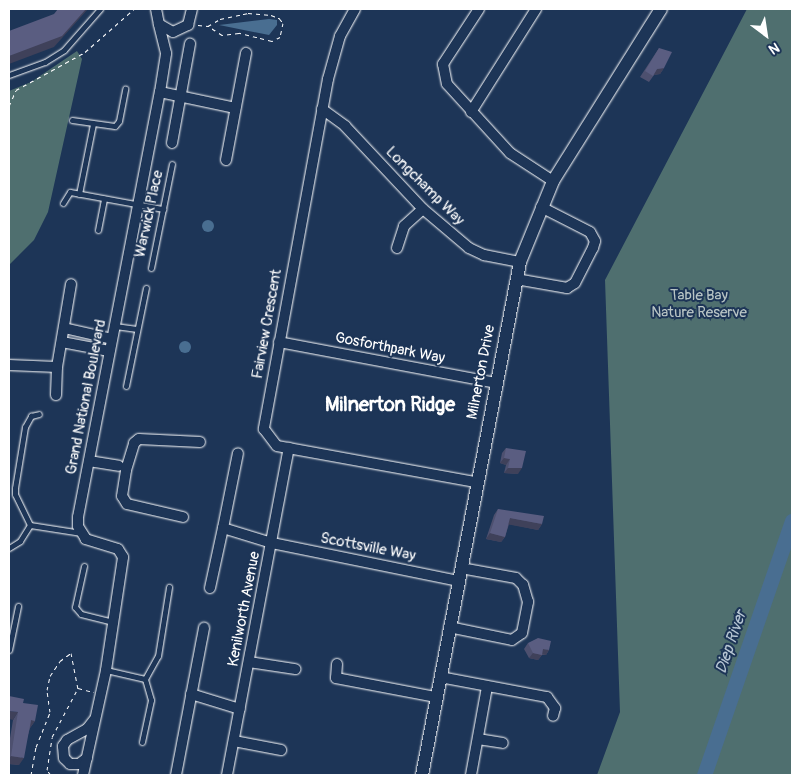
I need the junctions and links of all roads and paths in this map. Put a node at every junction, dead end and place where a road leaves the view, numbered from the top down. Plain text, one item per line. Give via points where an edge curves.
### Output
1 (100, 9) edge
2 (134, 9) edge
3 (156, 9) edge
4 (192, 9) edge
5 (355, 9) edge
6 (479, 9) edge
7 (536, 9) edge
8 (661, 9) edge
9 (159, 24) junction
10 (188, 25) junction
11 (208, 26) junction
12 (190, 44) dead end
13 (246, 52) dead end
14 (166, 54) junction
15 (9, 75) edge
16 (125, 89) dead end
17 (160, 92) junction
18 (180, 96) junction
19 (9, 106) edge
20 (234, 108) junction
21 (322, 109) junction
22 (471, 112) junction
23 (72, 120) dead end
24 (93, 124) junction
25 (172, 143) dead end
26 (226, 160) dead end
27 (172, 164) dead end
28 (553, 181) junction
29 (79, 194) junction
30 (104, 198) junction
31 (63, 203) dead end
32 (138, 204) junction
33 (541, 207) junction
34 (160, 209) junction
35 (422, 209) junction
36 (98, 230) dead end
37 (397, 248) dead end
38 (520, 262) junction
39 (150, 268) dead end
40 (516, 279) junction
41 (72, 284) dead end
42 (146, 288) dead end
43 (115, 326) junction
44 (64, 328) junction
45 (137, 329) junction
46 (112, 339) junction
47 (62, 342) junction
48 (279, 342) junction
49 (109, 351) junction
50 (9, 365) edge
51 (57, 368) junction
52 (496, 383) junction
53 (126, 386) dead end
54 (56, 395) dead end
55 (39, 414) dead end
56 (200, 442) dead end
57 (289, 448) junction
58 (238, 454) dead end
59 (89, 461) junction
60 (123, 468) junction
61 (476, 482) junction
62 (183, 517) dead end
63 (30, 525) junction
64 (223, 528) junction
65 (81, 533) junction
66 (272, 544) junction
67 (9, 548) edge
68 (84, 566) dead end
69 (460, 574) junction
70 (169, 587) dead end
71 (210, 588) dead end
72 (18, 606) dead end
73 (113, 622) junction
74 (449, 627) junction
75 (204, 628) dead end
76 (9, 650) edge
77 (249, 662) junction
78 (337, 664) dead end
79 (295, 669) dead end
80 (106, 670) junction
81 (440, 677) junction
82 (145, 679) junction
83 (487, 686) junction
84 (78, 688) junction
85 (100, 694) junction
86 (191, 694) junction
87 (436, 697) junction
88 (240, 710) junction
89 (553, 716) dead end
90 (94, 719) junction
91 (478, 738) junction
92 (234, 741) junction
93 (142, 742) dead end
94 (503, 743) dead end
95 (281, 750) dead end
96 (87, 758) junction
97 (84, 773) edge
98 (31, 775) edge
99 (51, 775) edge
100 (176, 775) edge
101 (228, 775) edge
102 (422, 775) edge
103 (471, 775) edge

1 - 15 lane via 64,50 45,62
2 - 19 path via 85,52 16,90
3 - 9 street, Grand National Boulevard
4 - 10 street
5 - 21 street, Fairview Crescent via 334,55
6 - 22 street via 443,64 447,84
7 - 22 street
8 - 28 street, Milnerton Drive
9 - 10 street via 173,32
9 - 14 street, Grand National Boulevard
10 - 11 path
10 - 14 street, Grand National Boulevard
11 - 11 path via 248,13 271,14 283,23 280,37 272,41 239,33 222,35
12 - 18 street
13 - 20 street
14 - 17 street, Grand National Boulevard
16 - 24 lane via 119,121 110,127
17 - 18 street
17 - 32 street, Grand National Boulevard
18 - 20 street
18 - 25 street
20 - 26 street
21 - 35 street, Longchamp Way via 345,126
21 - 48 street, Fairview Crescent
22 - 28 street via 510,153
23 - 24 lane
24 - 29 lane
27 - 34 lane, Warwick Place
28 - 33 street, Milnerton Drive
29 - 30 lane, Warwick Place
29 - 31 lane via 68,193
30 - 32 lane, Warwick Place
30 - 36 lane
32 - 34 lane, Warwick Place
32 - 43 street, Grand National Boulevard
33 - 38 street, Milnerton Drive
33 - 40 street via 590,232 595,241 594,248 575,283 567,288
34 - 39 lane, Warwick Place
35 - 37 street via 404,226
35 - 38 street, Longchamp Way via 474,252
38 - 40 street, Milnerton Drive
40 - 52 street, Milnerton Drive
41 - 44 street
42 - 45 lane
43 - 45 lane
43 - 46 street, Grand National Boulevard
44 - 46 street
44 - 47 street
45 - 53 lane
46 - 49 street, Grand National Boulevard
47 - 49 street
47 - 51 street
48 - 52 street, Gosforthpark Way
48 - 57 street, Fairview Crescent via 264,429 273,444
49 - 59 street, Grand National Boulevard
50 - 51 street
51 - 54 street
52 - 61 street, Milnerton Drive
55 - 63 lane via 31,416 25,428 15,488
56 - 60 street via 139,439
57 - 61 street, Fairview Crescent
57 - 66 street, Kenilworth Avenue
58 - 64 street
59 - 60 street
59 - 65 street, Grand National Boulevard via 78,517
60 - 62 street via 122,496 127,504
61 - 69 street, Milnerton Drive
63 - 65 lane
63 - 67 lane via 20,541
64 - 66 street, Scottsville Way
64 - 71 street
65 - 73 street via 95,544 118,549 123,557
66 - 69 street, Scottsville Way
66 - 77 street, Kenilworth Avenue
68 - 73 lane via 75,607 81,614
69 - 74 street, Milnerton Drive
69 - 74 street, Scottsville Way via 516,578 523,585 528,602 522,633 512,640
70 - 82 lane via 158,656
72 - 76 lane
73 - 80 street
74 - 81 street, Milnerton Drive
75 - 86 street
77 - 79 street
77 - 88 street, Kenilworth Avenue
78 - 87 street via 336,678
80 - 82 lane
80 - 85 street
81 - 83 street
81 - 87 street, Milnerton Drive
82 - 93 lane via 151,700
83 - 89 street via 547,697 555,708
83 - 91 street
84 - 85 path
84 - 98 path via 71,653 60,661 50,676 47,690 50,712 36,747
84 - 99 path via 52,737 47,770
85 - 90 street
86 - 88 street
86 - 100 street
87 - 102 street, Milnerton Drive
88 - 92 street, Kenilworth Avenue
90 - 96 street
90 - 96 street via 86,729 66,740 63,746 64,758 70,764 79,764
91 - 94 street
91 - 103 street
92 - 95 street
92 - 101 street, Kenilworth Avenue
96 - 97 street

